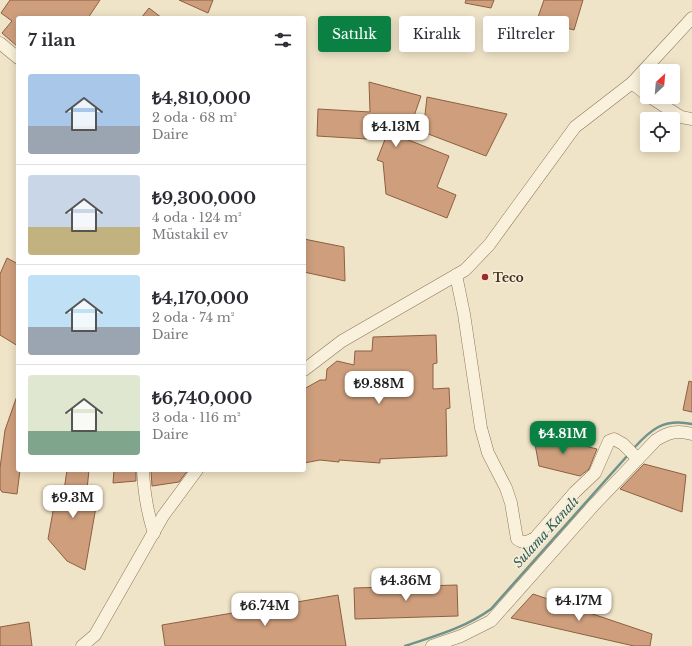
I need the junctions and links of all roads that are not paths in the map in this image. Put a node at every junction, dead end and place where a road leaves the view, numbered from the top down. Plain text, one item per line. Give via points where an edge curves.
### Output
1 (692, 18) edge
2 (0, 43) edge
3 (16, 56) edge
4 (632, 83) junction
5 (640, 89) edge
6 (661, 104) edge
7 (692, 119) edge
8 (456, 275) junction
9 (306, 369) edge
10 (692, 434) edge
11 (633, 454) junction
12 (142, 472) edge
13 (196, 472) edge
14 (154, 533) junction
15 (82, 646) edge
16 (432, 646) edge

1 - 4 street
2 - 3 street
4 - 5 street
4 - 8 street via 575,127 489,245 465,270
6 - 7 street via 681,117
8 - 9 street via 342,342
8 - 11 street via 481,428 488,453 511,503 517,539 527,543 535,538 594,473 609,441 614,439
10 - 11 street via 669,432
11 - 16 street via 593,506 491,621 461,636
12 - 14 street via 148,515
13 - 14 street via 163,516
14 - 15 street via 95,635

